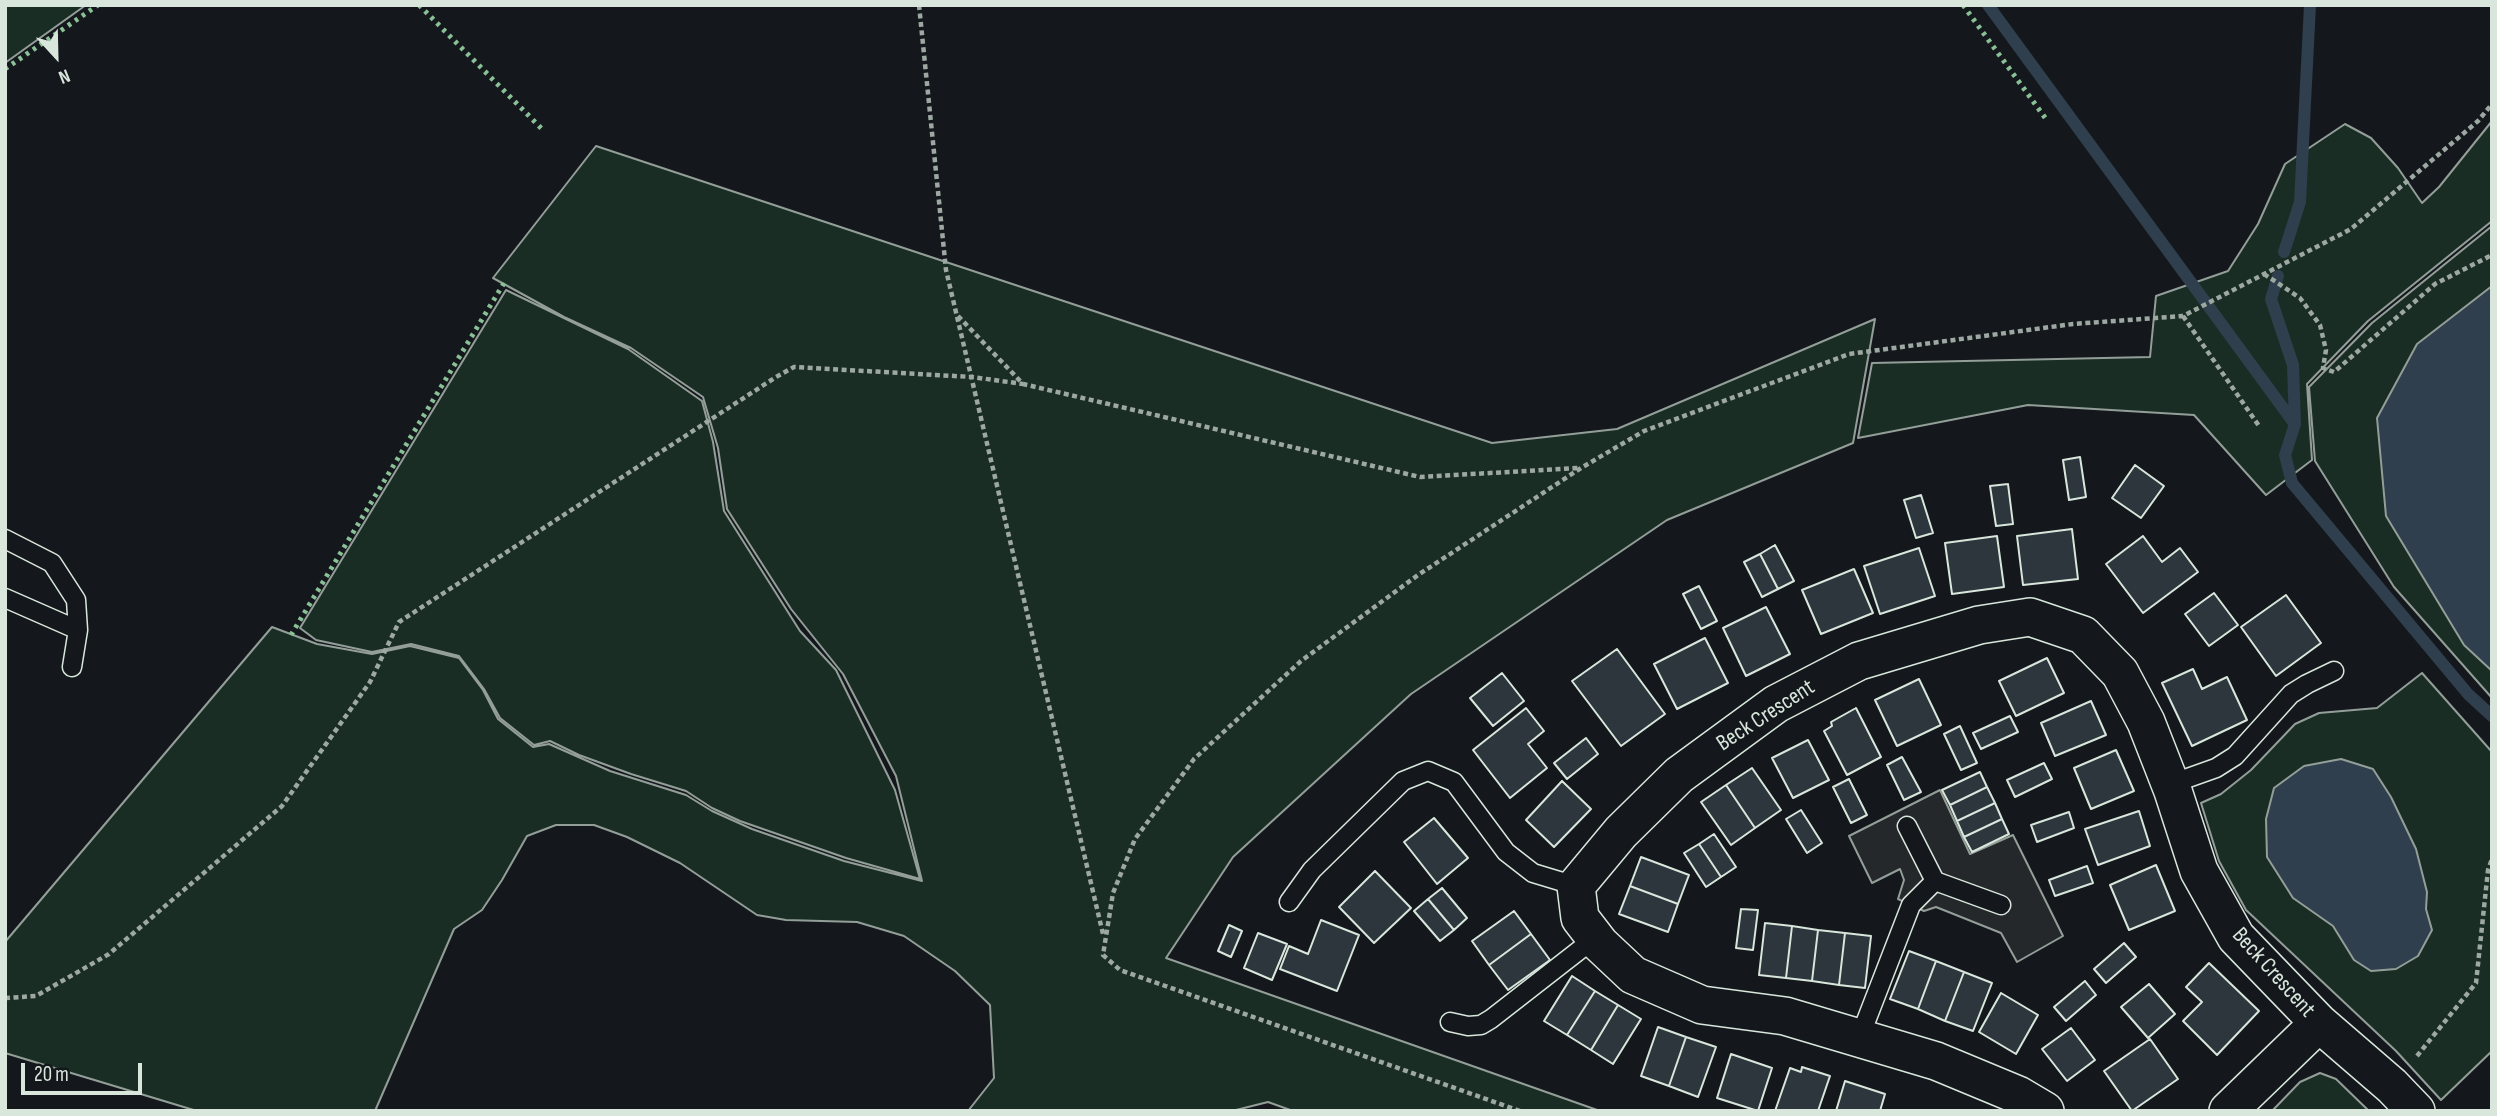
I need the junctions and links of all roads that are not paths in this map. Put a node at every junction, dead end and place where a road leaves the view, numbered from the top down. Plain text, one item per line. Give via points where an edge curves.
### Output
1 (5, 539) edge
2 (5, 598) edge
3 (78, 630) junction
4 (72, 667) dead end
5 (2334, 671) dead end
6 (2171, 784) junction
7 (1907, 825) dead end
8 (1935, 881) junction
9 (1576, 887) junction
10 (1289, 902) dead end
11 (2001, 905) dead end
12 (1595, 938) junction
13 (1450, 1023) dead end
14 (2319, 1023) junction
15 (1859, 1039) junction
16 (2404, 1098) edge
17 (2045, 1111) edge
18 (2228, 1111) edge

1 - 3 lane via 52,563 76,600
2 - 3 lane
3 - 4 lane
5 - 6 lane via 2291,694 2235,756
6 - 9 street, Beck Crescent via 2120,673 2083,635 2030,617 1979,625 1858,661 1776,704 1679,775 1621,832
6 - 14 street, Beck Crescent via 2199,871 2236,937
7 - 8 lane
8 - 11 lane
8 - 15 lane via 1911,905
9 - 10 lane via 1533,873 1506,852 1454,782 1429,771 1403,781 1312,870
9 - 12 street via 1580,918
12 - 13 lane via 1481,1025
12 - 15 street via 1633,975 1702,1005 1785,1016
14 - 16 street, Beck Crescent
14 - 18 street, Beck Crescent
15 - 17 street via 1936,1061

